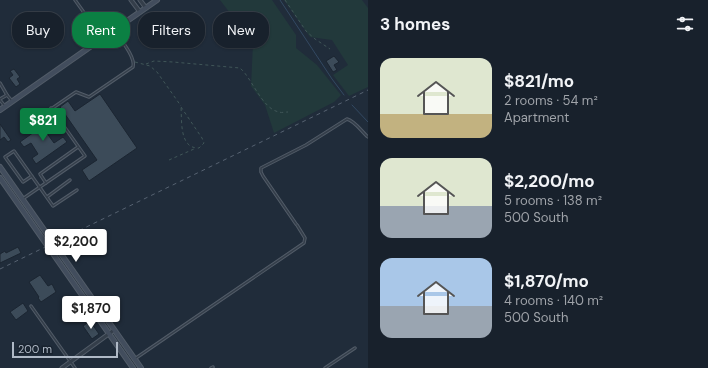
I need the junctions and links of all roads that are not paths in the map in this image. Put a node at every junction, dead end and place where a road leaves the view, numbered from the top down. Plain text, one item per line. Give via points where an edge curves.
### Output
1 (75, 0) edge
2 (131, 0) edge
3 (140, 0) edge
4 (157, 0) edge
5 (146, 8) junction
6 (83, 12) edge
7 (140, 12) joint
8 (89, 48) edge
9 (126, 48) edge
10 (0, 83) edge
11 (7, 95) junction
12 (0, 100) edge
13 (12, 102) junction
14 (5, 107) junction
15 (51, 108) junction
16 (0, 110) edge
17 (22, 129) dead end
18 (368, 138) edge
19 (78, 147) junction
20 (0, 167) edge
21 (32, 176) junction
22 (70, 180) dead end
23 (1, 181) edge
24 (46, 183) junction
25 (40, 187) junction
26 (77, 190) dead end
27 (47, 197) junction
28 (22, 199) junction
29 (31, 306) dead end
30 (114, 330) junction
31 (109, 334) junction
32 (355, 348) dead end
33 (135, 359) junction
34 (71, 362) junction
35 (62, 368) edge
36 (76, 368) edge
37 (133, 368) edge
38 (141, 368) edge
39 (325, 368) edge

1 - 6 lane
2 - 7 street
3 - 5 street
4 - 5 main road
5 - 7 main road
8 - 13 main road
9 - 15 lane via 134,62 132,68 89,97 76,92
10 - 11 lane
11 - 12 lane
11 - 13 lane
12 - 14 lane
13 - 14 main road
14 - 16 main road
15 - 17 lane
15 - 19 lane
18 - 33 lane via 354,123 347,120 261,168 263,176 305,238 304,243
19 - 24 lane via 40,174
19 - 24 lane via 85,156
20 - 28 main road
21 - 21 lane via 23,182 5,157 14,151
21 - 25 lane
22 - 27 lane
23 - 31 main road
24 - 25 lane
25 - 27 lane
25 - 28 lane
26 - 27 lane via 54,206
28 - 30 main road
29 - 34 lane
30 - 31 street
30 - 33 main road
31 - 34 street
31 - 37 main road
32 - 39 lane
33 - 38 main road
34 - 35 street
34 - 36 lane

